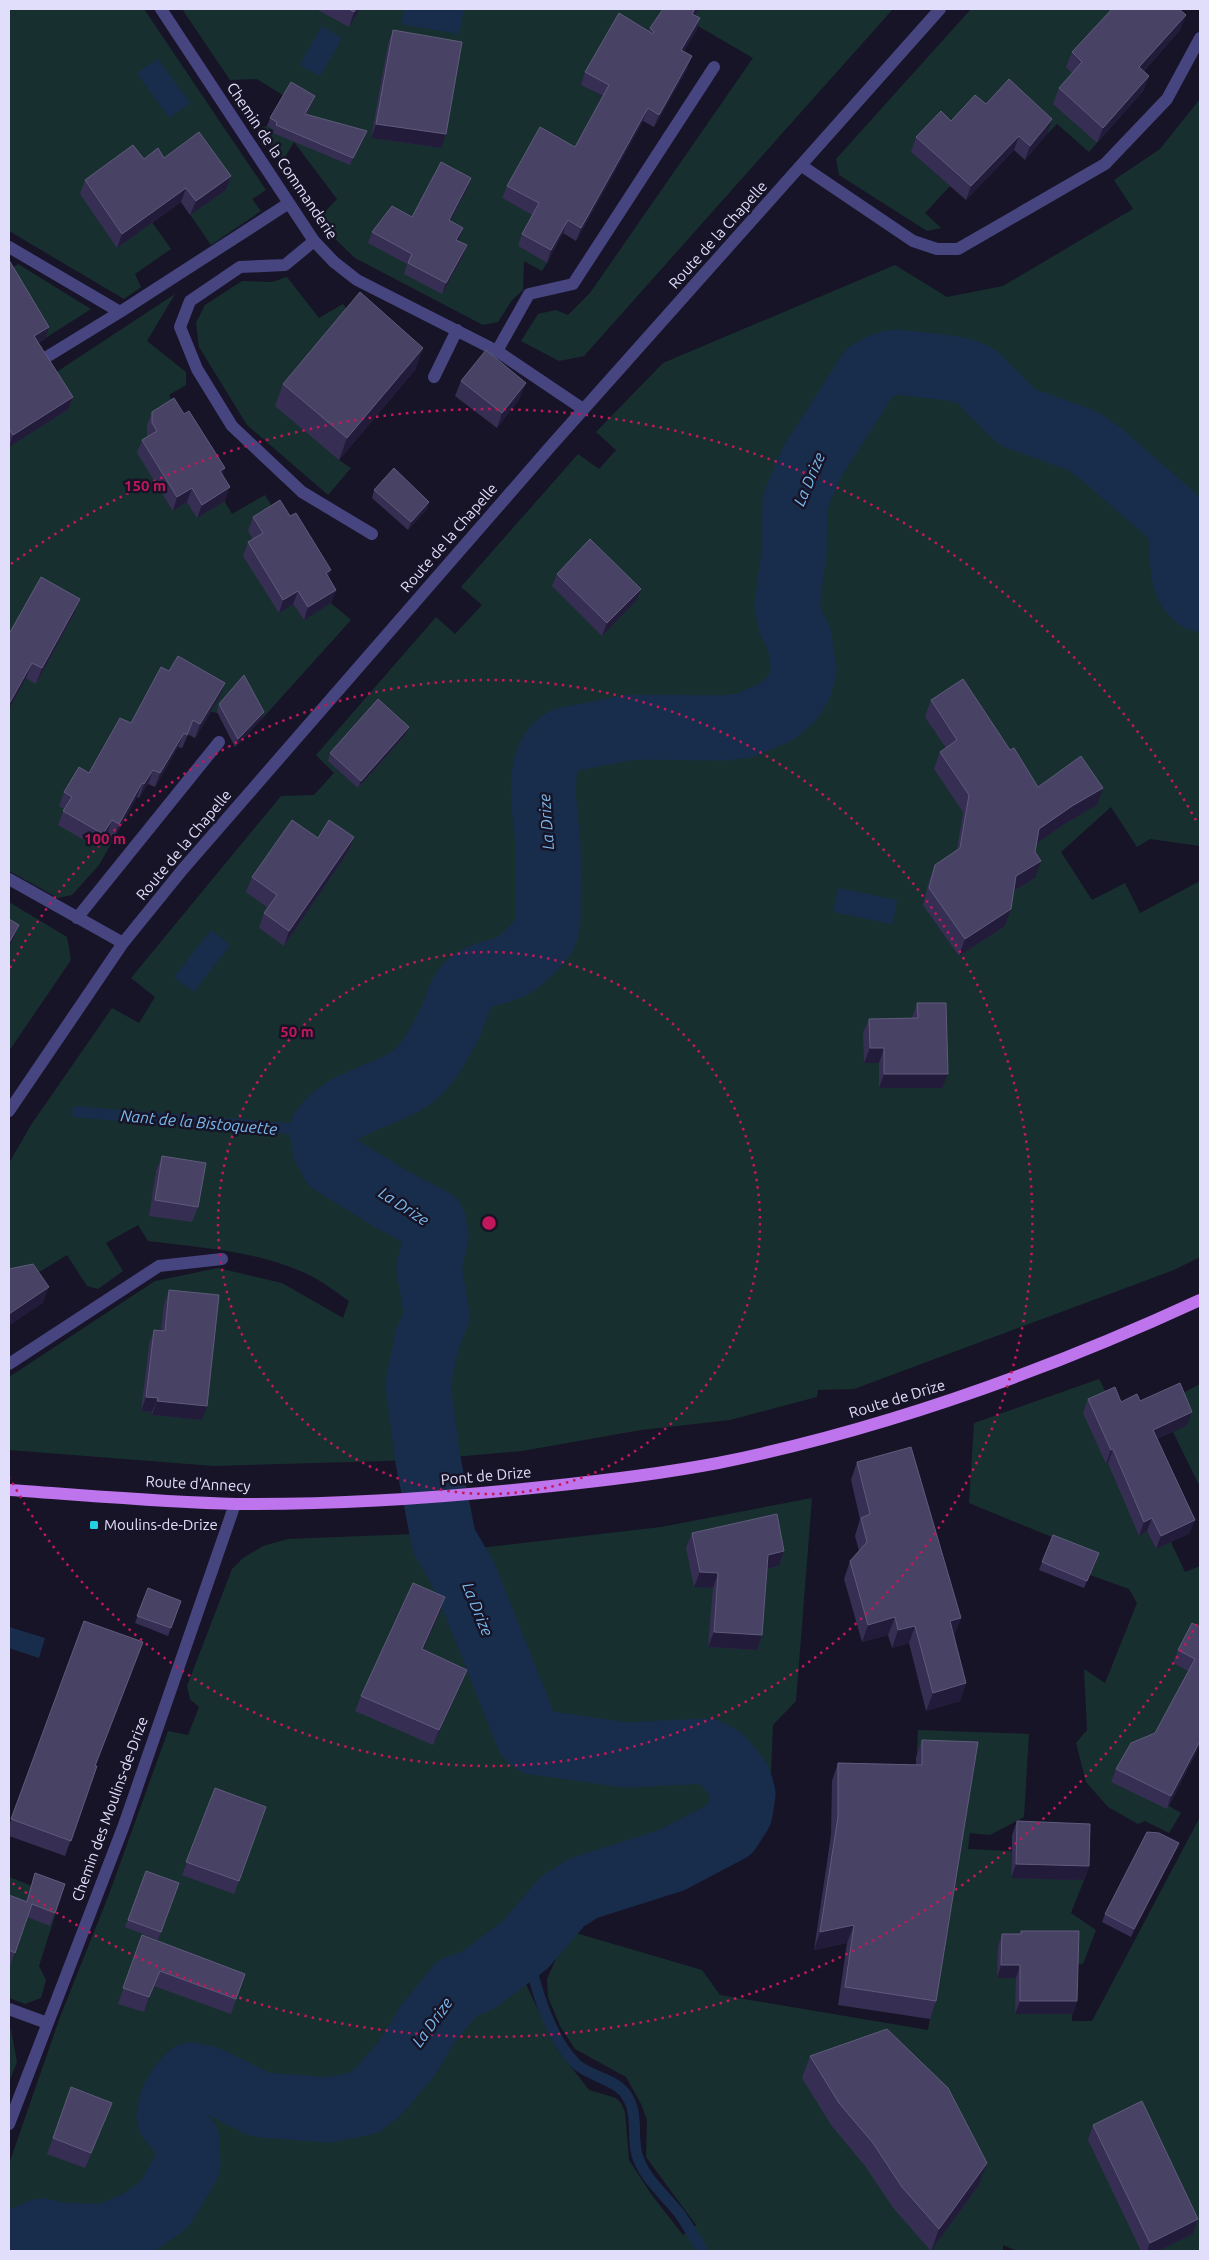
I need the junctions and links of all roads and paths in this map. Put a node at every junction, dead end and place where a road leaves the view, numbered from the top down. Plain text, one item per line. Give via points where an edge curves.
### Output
1 (161, 9) edge
2 (940, 9) edge
3 (1200, 38) edge
4 (714, 67) dead end
5 (802, 166) junction
6 (289, 203) junction
7 (314, 241) junction
8 (9, 247) edge
9 (120, 312) junction
10 (457, 330) junction
11 (497, 351) junction
12 (45, 358) edge
13 (434, 377) dead end
14 (583, 409) junction
15 (372, 534) dead end
16 (219, 742) dead end
17 (9, 879) edge
18 (77, 918) junction
19 (123, 943) junction
20 (9, 1111) edge
21 (222, 1259) dead end
22 (1200, 1300) edge
23 (9, 1364) edge
24 (588, 1482) joint
25 (9, 1490) edge
26 (386, 1500) joint
27 (235, 1504) junction
28 (9, 2009) edge
29 (47, 2023) junction
30 (9, 2124) edge

1 - 6 street, Chemin de la Commanderie
2 - 5 street, Route de la Chapelle
3 - 5 street via 1167,99 1105,164 958,249 937,249 913,241
4 - 11 street via 573,284 529,294
5 - 14 street, Route de la Chapelle
6 - 7 street, Chemin de la Commanderie
6 - 9 street
7 - 10 street, Chemin de la Commanderie via 357,280
7 - 15 street via 284,265 240,268 190,301 180,328 196,369 232,426 302,492
8 - 9 street
9 - 12 street
10 - 11 street, Chemin de la Commanderie
10 - 13 street
11 - 14 street, Chemin de la Commanderie
14 - 19 street, Route de la Chapelle
16 - 18 street
17 - 18 street
18 - 19 street
19 - 20 street, Route de la Chapelle
21 - 23 street via 159,1266
22 - 24 main road, Route de Drize via 1072,1356 887,1420 717,1463
24 - 26 main road, Pont de Drize via 486,1494
25 - 27 main road, Route d'Annecy
26 - 27 main road, Route d'Annecy
27 - 29 street, Chemin des Moulins-de-Drize via 124,1825
28 - 29 street
29 - 30 street, Chemin des Moulins-de-Drize

